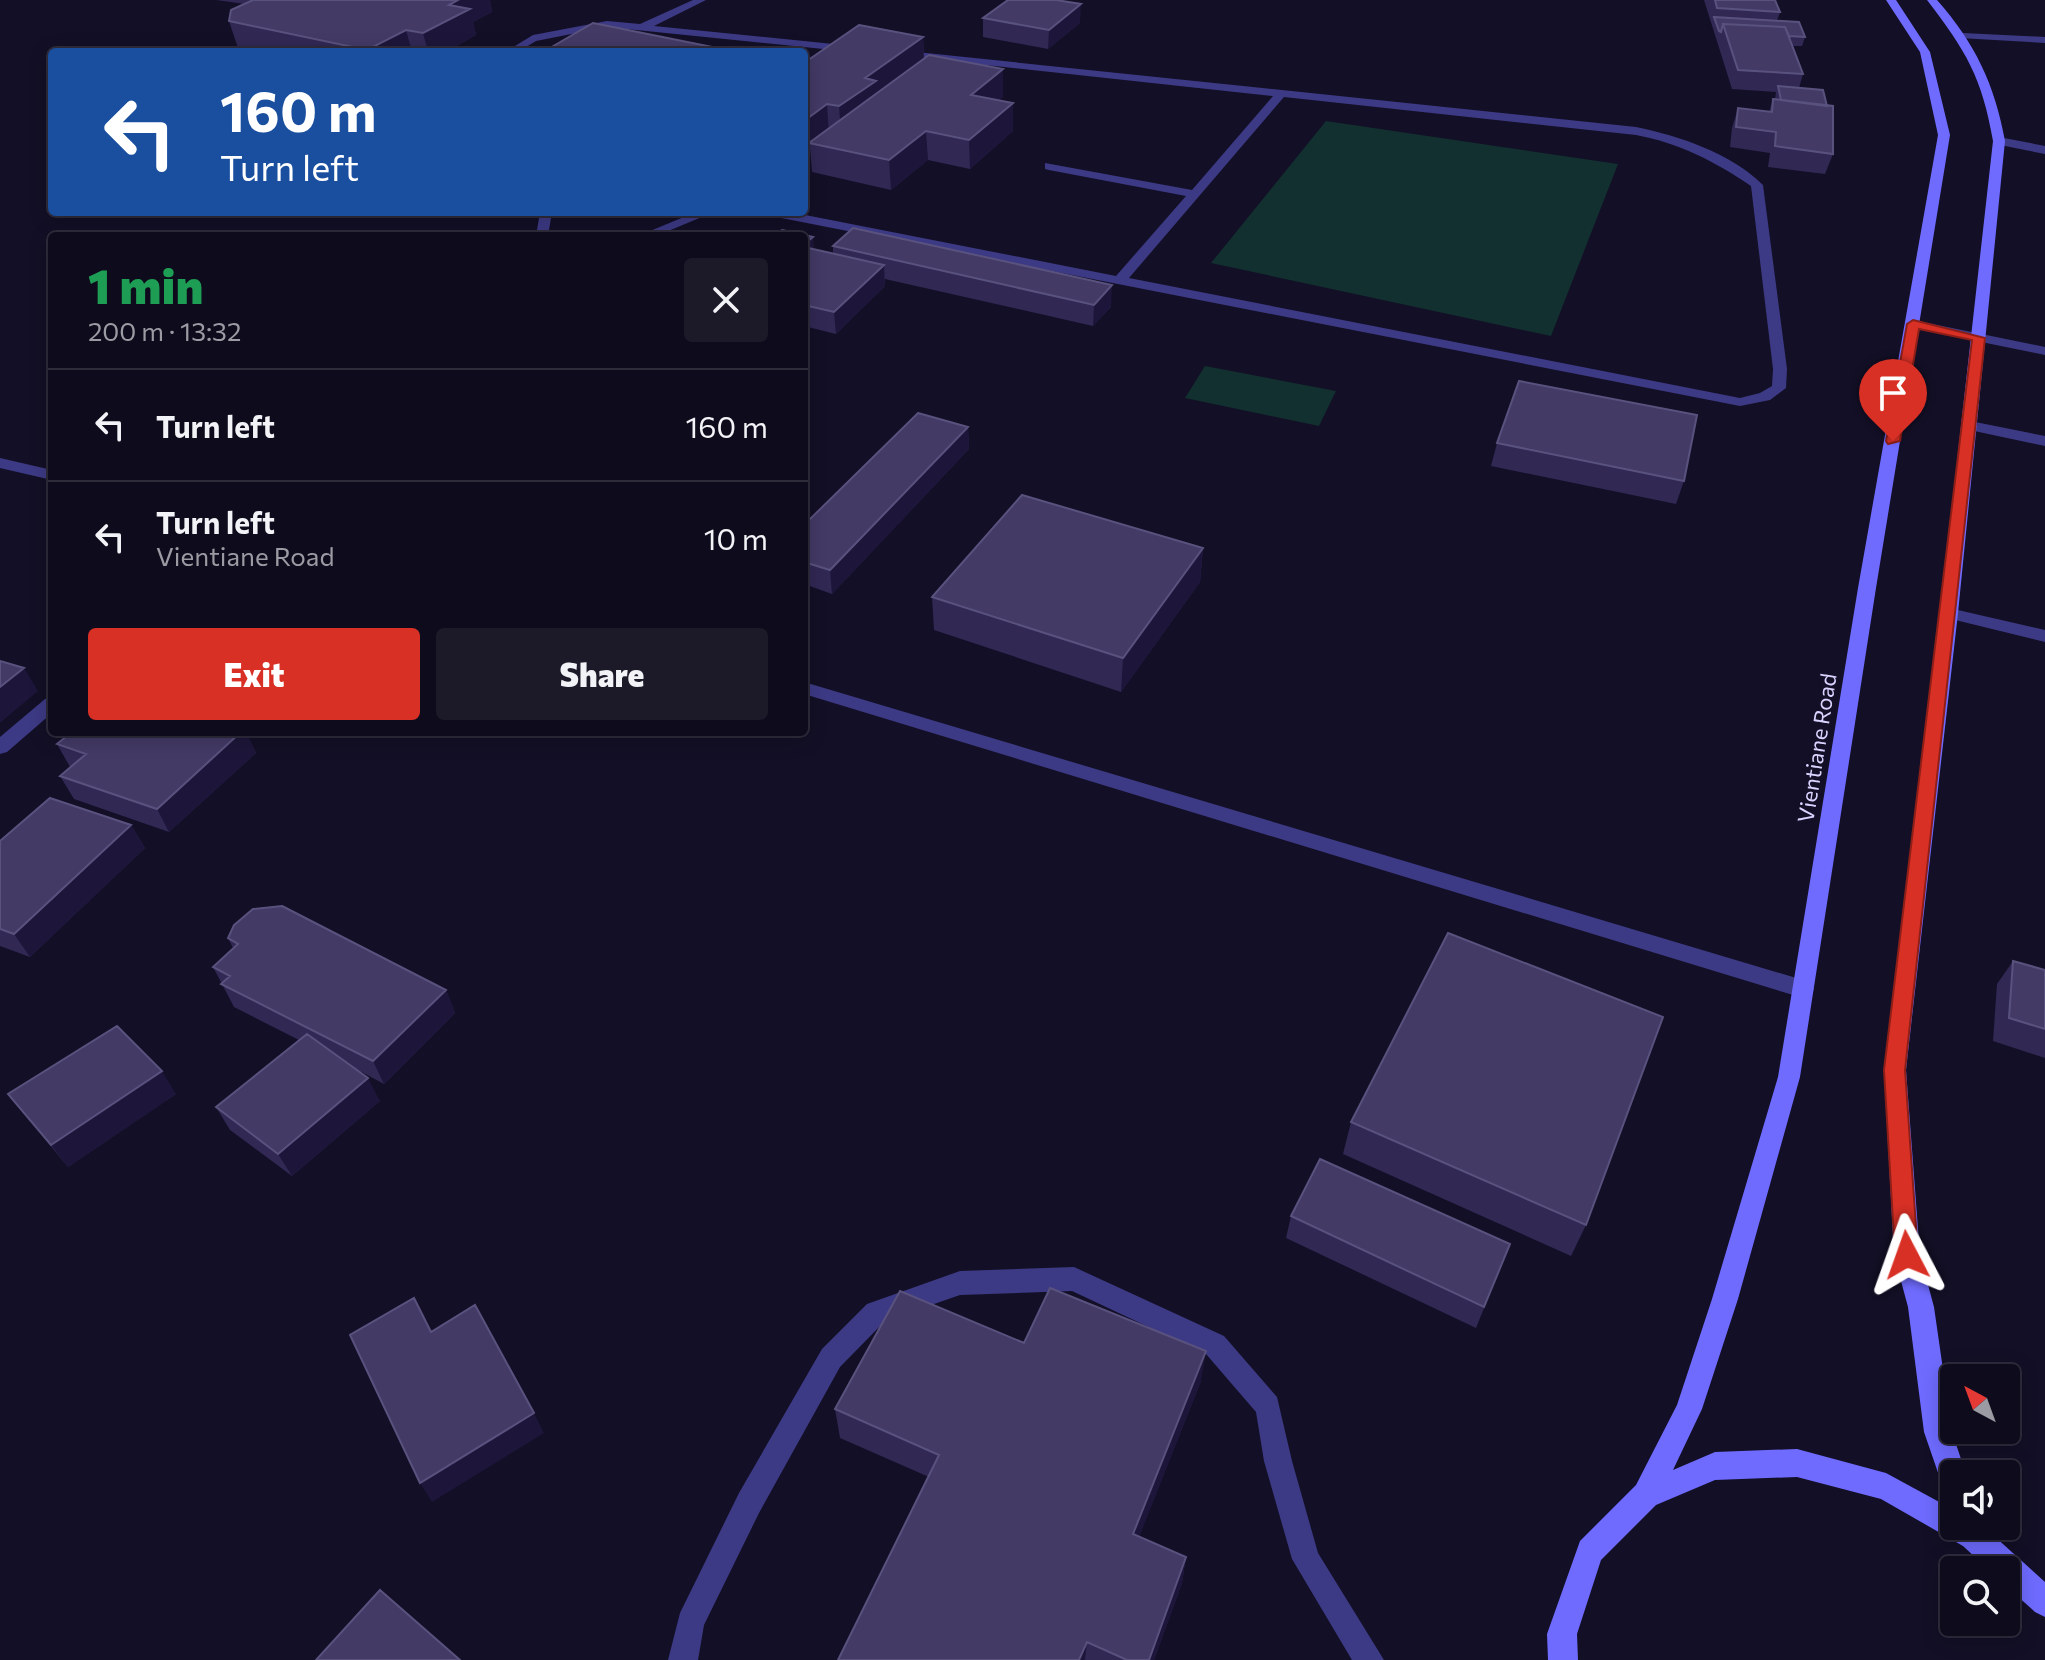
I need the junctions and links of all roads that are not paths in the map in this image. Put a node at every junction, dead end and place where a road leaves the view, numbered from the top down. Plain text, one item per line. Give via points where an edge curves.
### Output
1 (701, 0) edge
2 (1891, 0) edge
3 (1932, 0) edge
4 (642, 27) junction
5 (1963, 36) junction
6 (2045, 40) edge
7 (517, 48) edge
8 (873, 51) edge
9 (888, 52) edge
10 (1283, 92) junction
11 (1999, 141) junction
12 (2045, 150) edge
13 (1049, 166) dead end
14 (1195, 194) junction
15 (697, 216) edge
16 (790, 216) edge
17 (655, 232) edge
18 (1118, 282) junction
19 (1913, 324) junction
20 (1979, 338) junction
21 (2045, 351) edge
22 (1970, 426) junction
23 (2045, 441) edge
24 (0, 463) edge
25 (48, 474) edge
26 (1949, 613) junction
27 (2045, 636) edge
28 (808, 689) edge
29 (48, 706) edge
30 (0, 747) edge
31 (1803, 989) junction
32 (1947, 1460) edge
33 (1646, 1495) junction
34 (1940, 1517) edge
35 (1975, 1540) edge
36 (2045, 1602) edge
37 (683, 1660) edge
38 (1369, 1660) edge
39 (1563, 1660) edge

1 - 4 street
2 - 19 main road, Vientiane Road via 1925,52 1944,135
3 - 5 main road
4 - 7 street via 573,28
4 - 8 street
5 - 6 street
5 - 11 main road via 1991,92
9 - 10 street
10 - 14 street
10 - 18 street via 1658,135 1734,169 1757,185 1779,388 1740,402
11 - 12 street
11 - 20 main road
13 - 14 street
14 - 18 street
15 - 17 street
16 - 18 street
19 - 20 street
19 - 31 main road, Vientiane Road
20 - 21 street
20 - 22 main road
22 - 23 street
22 - 26 main road
24 - 25 street
26 - 27 street
26 - 32 main road via 1895,1070 1907,1255
28 - 31 street
29 - 30 street
31 - 33 main road, Vientiane Road via 1789,1077 1725,1299 1689,1409
33 - 34 main road via 1715,1466 1797,1463 1886,1487
33 - 39 main road via 1590,1551 1562,1634
35 - 36 main road
37 - 38 street via 690,1623 749,1503 831,1358 876,1312 960,1283 1074,1279 1215,1345 1268,1406 1306,1559

